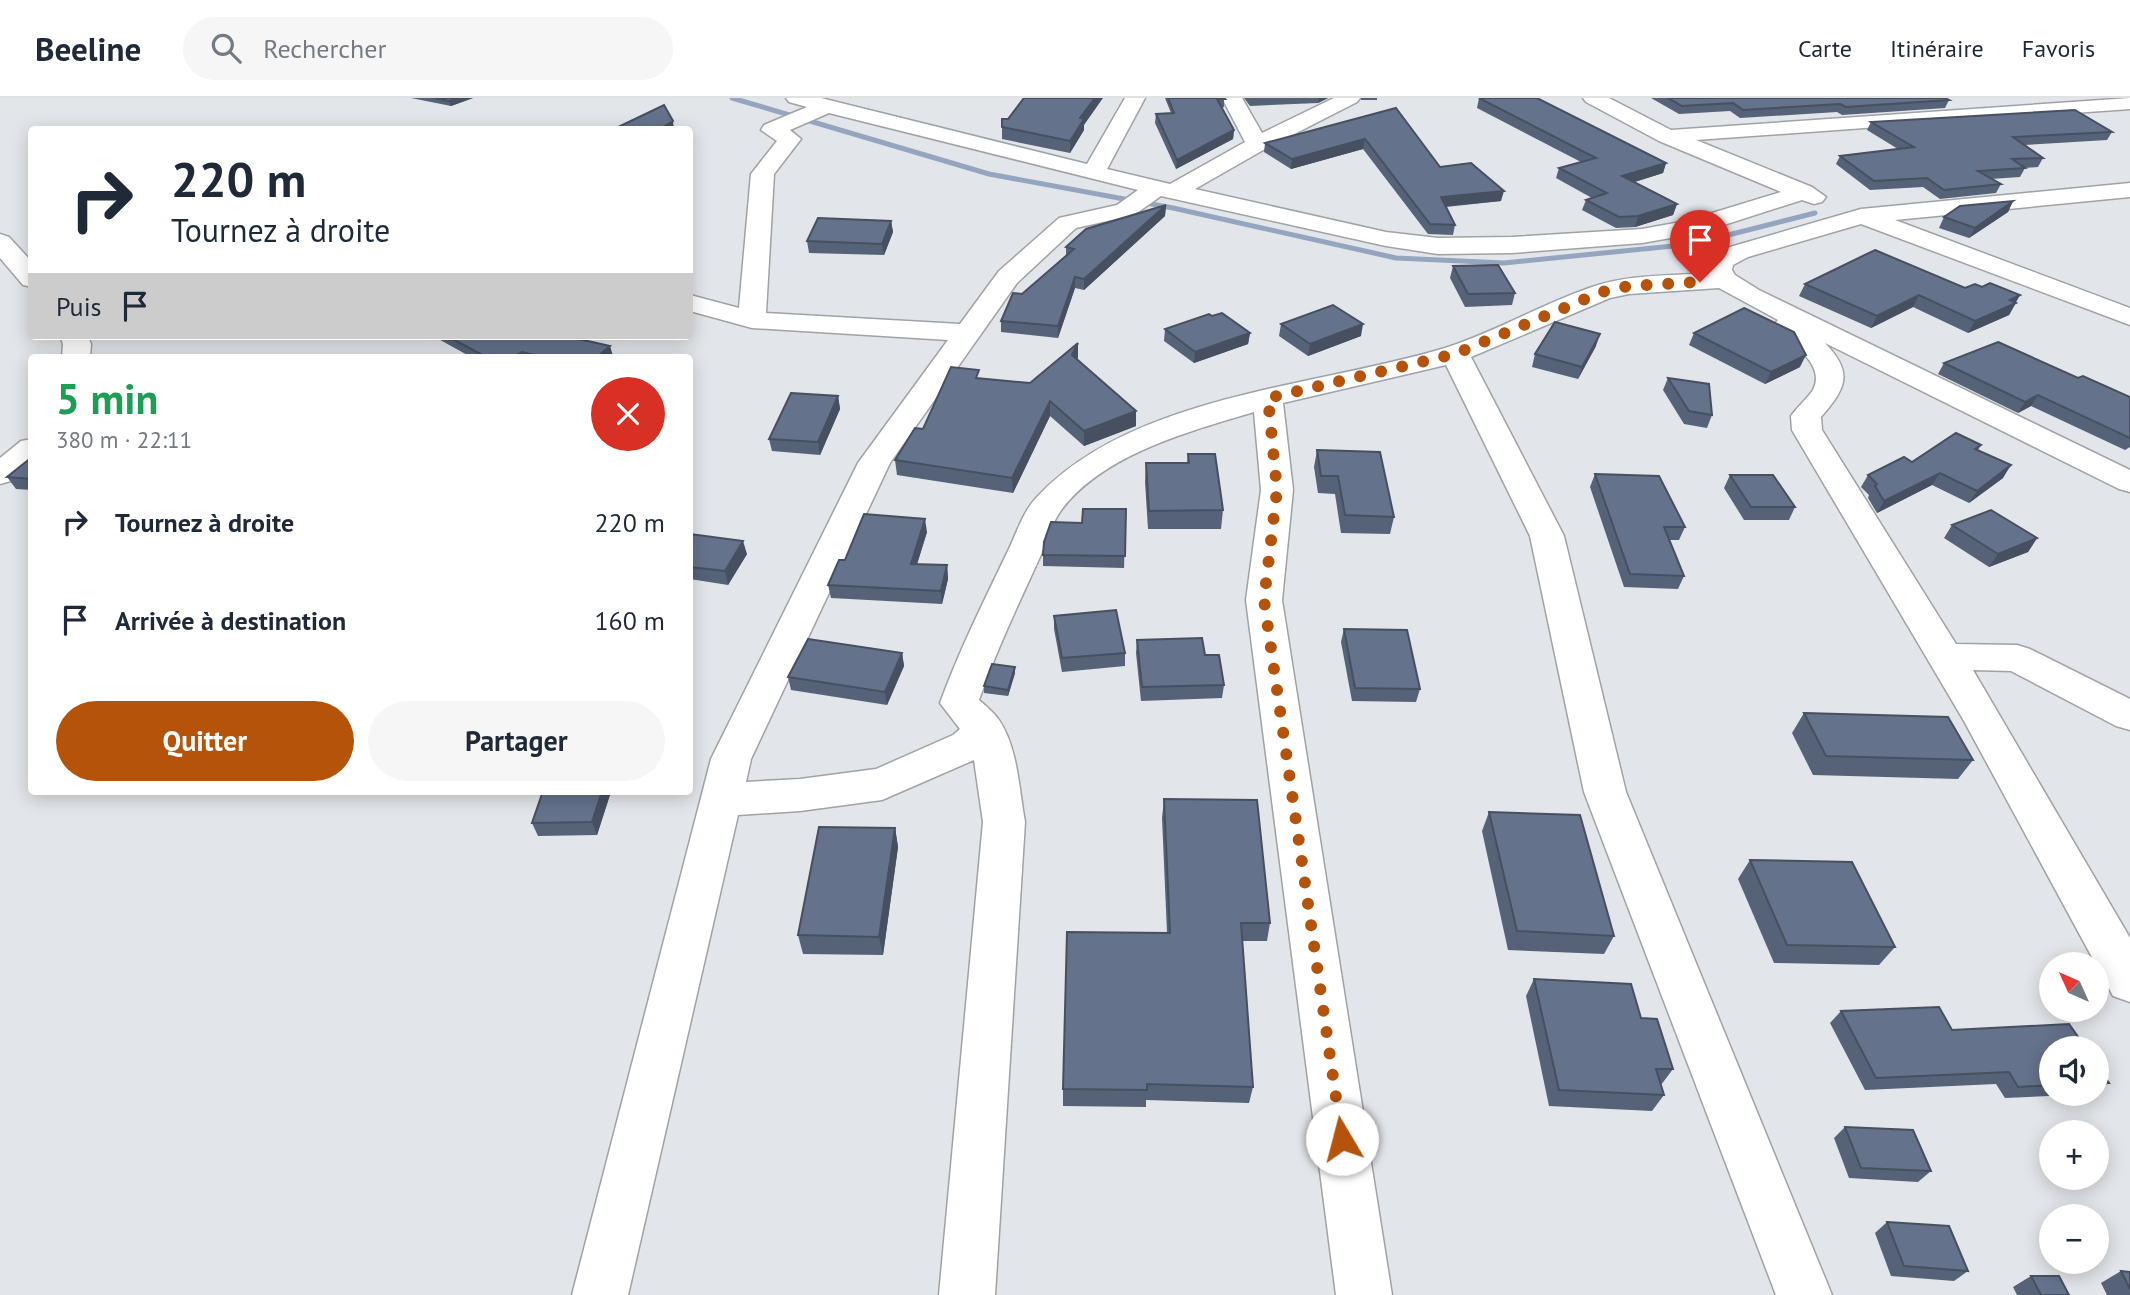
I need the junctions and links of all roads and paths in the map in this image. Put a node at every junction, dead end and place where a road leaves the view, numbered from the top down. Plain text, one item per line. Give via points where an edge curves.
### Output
1 (796, 98) edge
2 (1135, 98) edge
3 (1232, 98) edge
4 (1350, 98) edge
5 (1593, 98) edge
6 (2130, 103) edge
7 (820, 109) junction
8 (1667, 136) junction
9 (1257, 144) junction
10 (1094, 171) junction
11 (2130, 190) edge
12 (1804, 192) junction
13 (1152, 195) junction
14 (1861, 216) junction
15 (0, 242) edge
16 (28, 274) edge
17 (1737, 288) junction
18 (2130, 289) edge
19 (2068, 293) junction
20 (693, 304) edge
21 (2130, 317) edge
22 (752, 320) junction
23 (968, 333) junction
24 (1455, 354) junction
25 (1268, 398) junction
26 (28, 451) edge
27 (0, 474) edge
28 (2130, 482) edge
29 (1946, 657) junction
30 (2130, 716) edge
31 (984, 729) junction
32 (721, 800) junction
33 (2130, 981) edge
34 (600, 1295) edge
35 (967, 1295) edge
36 (1364, 1295) edge
37 (1804, 1295) edge

1 - 7 street
2 - 10 street
3 - 9 street
4 - 9 street
5 - 8 street
6 - 8 street
7 - 10 street
7 - 22 street via 772,133 790,139 763,174
8 - 12 street
9 - 13 street
10 - 13 street
11 - 14 street
12 - 13 street via 1690,228 1642,236 1438,246
12 - 14 street
13 - 23 street via 1068,223 1008,276
14 - 17 street via 1722,261 1719,270
14 - 19 street
15 - 16 street
17 - 24 street via 1629,286 1602,292
17 - 28 street
17 - 29 street via 1819,352 1828,370 1828,388 1806,416 1807,429
18 - 19 street
19 - 21 street
20 - 22 street
22 - 23 street
23 - 32 street via 874,463 731,759
24 - 25 street
24 - 37 street via 1547,536 1605,792
25 - 31 street via 1161,430 1115,451 1047,505 976,656 960,703
25 - 36 street via 1277,490 1264,600
26 - 27 street
29 - 30 street via 2017,658
29 - 33 street
31 - 32 street via 967,746 882,783
31 - 35 street via 1004,822
32 - 34 street

